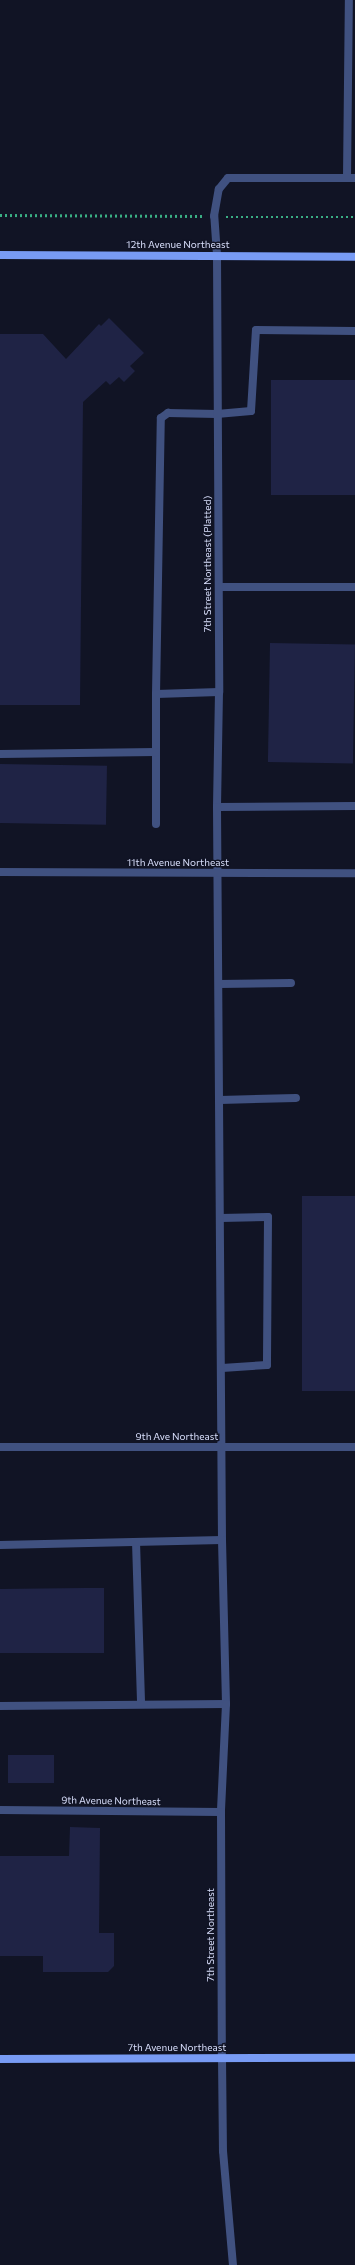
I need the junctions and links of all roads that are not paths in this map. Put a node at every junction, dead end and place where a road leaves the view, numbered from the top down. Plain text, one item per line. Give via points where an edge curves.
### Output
1 (349, 0) edge
2 (351, 178) edge
3 (0, 255) edge
4 (217, 255) junction
5 (355, 257) edge
6 (355, 331) edge
7 (217, 414) junction
8 (219, 587) junction
9 (355, 588) edge
10 (219, 692) junction
11 (156, 694) junction
12 (156, 752) junction
13 (0, 754) edge
14 (355, 806) edge
15 (217, 807) junction
16 (156, 824) dead end
17 (0, 872) edge
18 (218, 873) junction
19 (355, 873) edge
20 (291, 983) dead end
21 (219, 984) junction
22 (296, 1098) dead end
23 (220, 1100) junction
24 (220, 1218) junction
25 (222, 1368) junction
26 (355, 1446) edge
27 (0, 1447) edge
28 (222, 1447) junction
29 (222, 1540) junction
30 (136, 1542) junction
31 (0, 1545) edge
32 (141, 1704) junction
33 (226, 1704) junction
34 (0, 1706) edge
35 (0, 1810) edge
36 (221, 1812) junction
37 (222, 2058) junction
38 (355, 2058) edge
39 (0, 2059) edge
40 (233, 2265) edge

1 - 2 street
2 - 4 street, 7th Street Northeast (Platted) via 228,178 219,189 214,216
3 - 4 main road, 12th Avenue Northeast
4 - 5 main road, 12th Avenue Northeast
4 - 7 street, 7th Street Northeast (Platted)
6 - 7 street via 256,330 251,411
7 - 8 street, 7th Street Northeast (Platted)
7 - 11 street via 168,413 161,418
8 - 9 street
8 - 10 street, 7th Street Northeast (Platted)
10 - 11 street
10 - 15 street, 7th Street Northeast (Platted)
11 - 12 street
12 - 13 street
12 - 16 street
14 - 15 street
15 - 18 street, 7th Street Northeast (Platted)
17 - 18 street, 11th Avenue Northeast
18 - 19 street, 11th Avenue Northeast
18 - 21 street, 7th Street Northeast (Platted)
20 - 21 street
21 - 23 street, 7th Street Northeast (Platted)
22 - 23 street
23 - 24 street, 7th Street Northeast (Platted)
24 - 25 street, 7th Street Northeast (Platted)
24 - 25 street via 268,1217 267,1366
25 - 28 street, 7th Street Northeast
26 - 28 street, 9th Ave Northeast
27 - 28 street, 9th Ave Northeast
28 - 29 street, 7th Street Northeast
29 - 30 street
29 - 33 street, 7th Street Northeast
30 - 31 street
30 - 32 street
32 - 33 street
32 - 34 street
33 - 36 street, 7th Street Northeast
35 - 36 street, 9th Avenue Northeast
36 - 37 street, 7th Street Northeast
37 - 38 main road, 7th Avenue Northeast
37 - 39 main road, 7th Avenue Northeast
37 - 40 street, 7th Street Northeast via 223,2151

